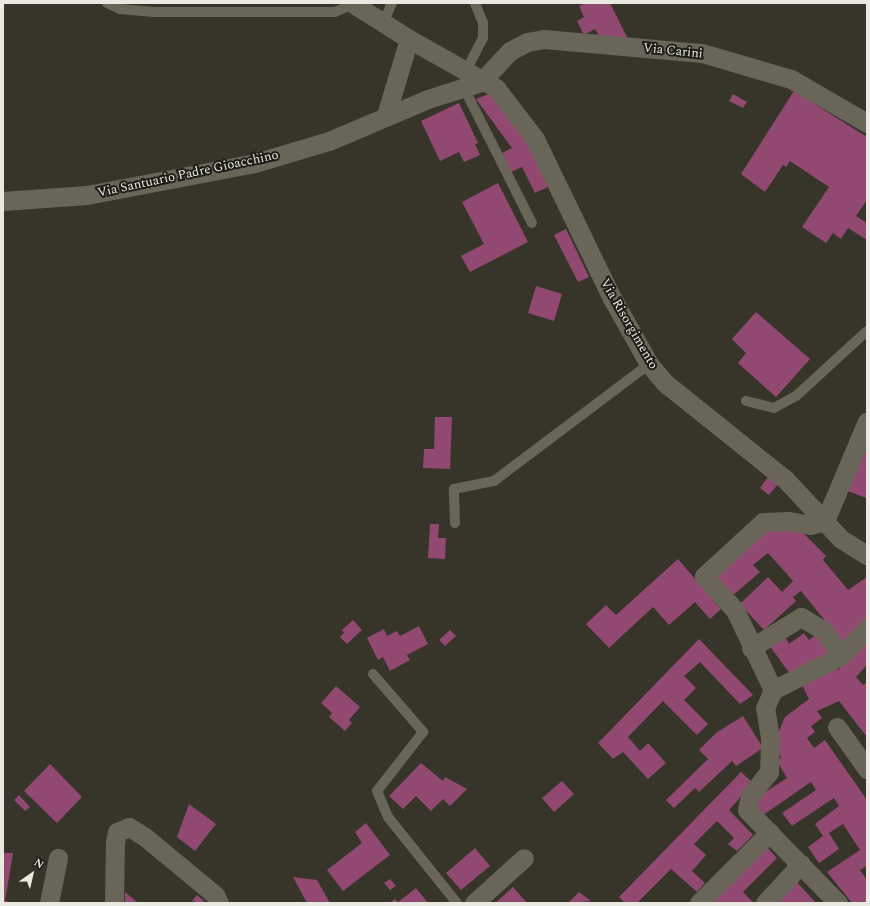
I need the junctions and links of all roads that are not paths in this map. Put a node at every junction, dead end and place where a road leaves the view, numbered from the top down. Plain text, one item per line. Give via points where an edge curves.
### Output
1 (107, 3) edge
2 (352, 3) edge
3 (392, 3) edge
4 (475, 3) edge
5 (383, 23) junction
6 (409, 39) junction
7 (470, 81) junction
8 (386, 115) junction
9 (867, 123) edge
10 (3, 202) edge
11 (532, 223) dead end
12 (867, 331) edge
13 (649, 364) junction
14 (746, 401) dead end
15 (867, 421) edge
16 (825, 521) junction
17 (454, 523) dead end
18 (867, 555) edge
19 (867, 628) edge
20 (751, 648) junction
21 (842, 655) junction
22 (373, 674) dead end
23 (772, 690) junction
24 (837, 727) dead end
25 (867, 769) edge
26 (770, 832) junction
27 (58, 858) dead end
28 (524, 858) dead end
29 (801, 864) junction
30 (49, 903) edge
31 (114, 903) edge
32 (219, 903) edge
33 (457, 903) edge
34 (474, 903) edge
35 (699, 903) edge
36 (765, 903) edge
37 (838, 903) edge

1 - 2 lane via 120,9 154,12 335,12
2 - 5 street, Via Risorgimento
3 - 5 lane
4 - 7 lane via 483,23 484,38
5 - 6 street, Via Risorgimento
6 - 7 street, Via Risorgimento
6 - 8 street
7 - 8 street, Via Santuario Padre Gioacchino
7 - 9 street, Via Carini via 510,51 527,42 544,39 702,53 791,79
7 - 11 lane
7 - 13 street, Via Risorgimento via 496,88 535,139
8 - 10 street, Via Santuario Padre Gioacchino via 329,141 255,163 88,195
12 - 14 lane via 796,396 774,408
13 - 16 street, Via Risorgimento via 665,383 785,478
13 - 17 lane via 494,481 454,490
15 - 16 street
16 - 18 street, Via Risorgimento via 841,539
16 - 20 street via 810,524 789,521 763,522 704,576 735,610
19 - 21 street
20 - 21 street via 802,617 823,630
20 - 23 street
21 - 23 street
22 - 33 lane via 423,732 377,791 388,817
23 - 26 street via 765,708 770,738 770,772 750,796 746,810
24 - 25 street
26 - 29 street
26 - 35 street
27 - 30 street
28 - 34 street
29 - 36 street
29 - 37 street
31 - 32 street via 114,842 117,832 129,827 145,837 215,895

